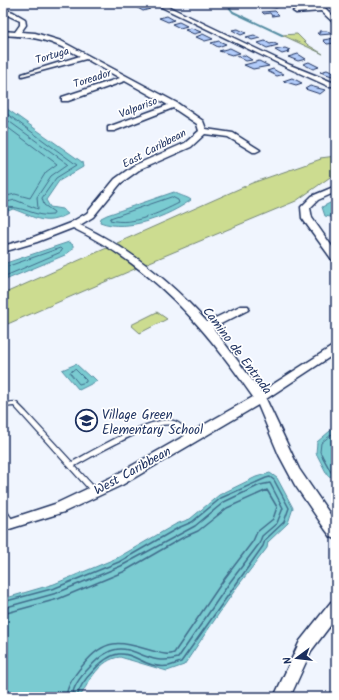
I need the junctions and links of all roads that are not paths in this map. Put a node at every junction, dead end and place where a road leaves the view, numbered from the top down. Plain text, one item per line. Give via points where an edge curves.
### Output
1 (156, 3) edge
2 (317, 3) edge
3 (322, 9) junction
4 (3, 11) edge
5 (296, 11) dead end
6 (336, 23) edge
7 (3, 33) edge
8 (17, 33) junction
9 (86, 56) junction
10 (24, 75) dead end
11 (125, 79) junction
12 (336, 84) edge
13 (65, 98) dead end
14 (174, 105) junction
15 (111, 129) dead end
16 (203, 131) junction
17 (256, 150) dead end
18 (336, 189) edge
19 (72, 225) junction
20 (3, 249) edge
21 (336, 259) edge
22 (244, 308) dead end
23 (207, 327) junction
24 (336, 348) edge
25 (260, 398) junction
26 (3, 405) edge
27 (190, 437) junction
28 (71, 465) junction
29 (95, 492) junction
30 (3, 511) edge
31 (7, 525) edge
32 (336, 533) edge
33 (336, 608) edge
34 (282, 697) edge

1 - 12 street via 288,66
2 - 3 street
3 - 5 street
3 - 6 street
4 - 8 street via 23,20 23,25
7 - 8 street, East Caribbean
8 - 9 street, East Caribbean via 59,42
9 - 10 street, Tortuga
9 - 11 street, East Caribbean
11 - 13 street, Toreador
11 - 14 street, East Caribbean
14 - 15 street, Valpariso
14 - 16 street, East Caribbean via 200,123
16 - 17 street via 230,135
16 - 19 street, East Caribbean via 188,146 130,172 115,184 90,215
18 - 21 street via 315,198 305,206 307,218
19 - 20 street, East Caribbean
19 - 23 street, Camino de Entrada via 110,243 128,255 174,293
22 - 23 street
23 - 25 street, Camino de Entrada
24 - 25 street, West Caribbean
25 - 27 street, West Caribbean
25 - 32 street, Camino de Entrada via 289,463 316,508
26 - 28 lane via 15,404
27 - 28 lane via 173,423 161,422 146,426
27 - 29 street, West Caribbean
28 - 29 lane
29 - 31 street, West Caribbean
30 - 31 lane
33 - 34 street via 305,646

